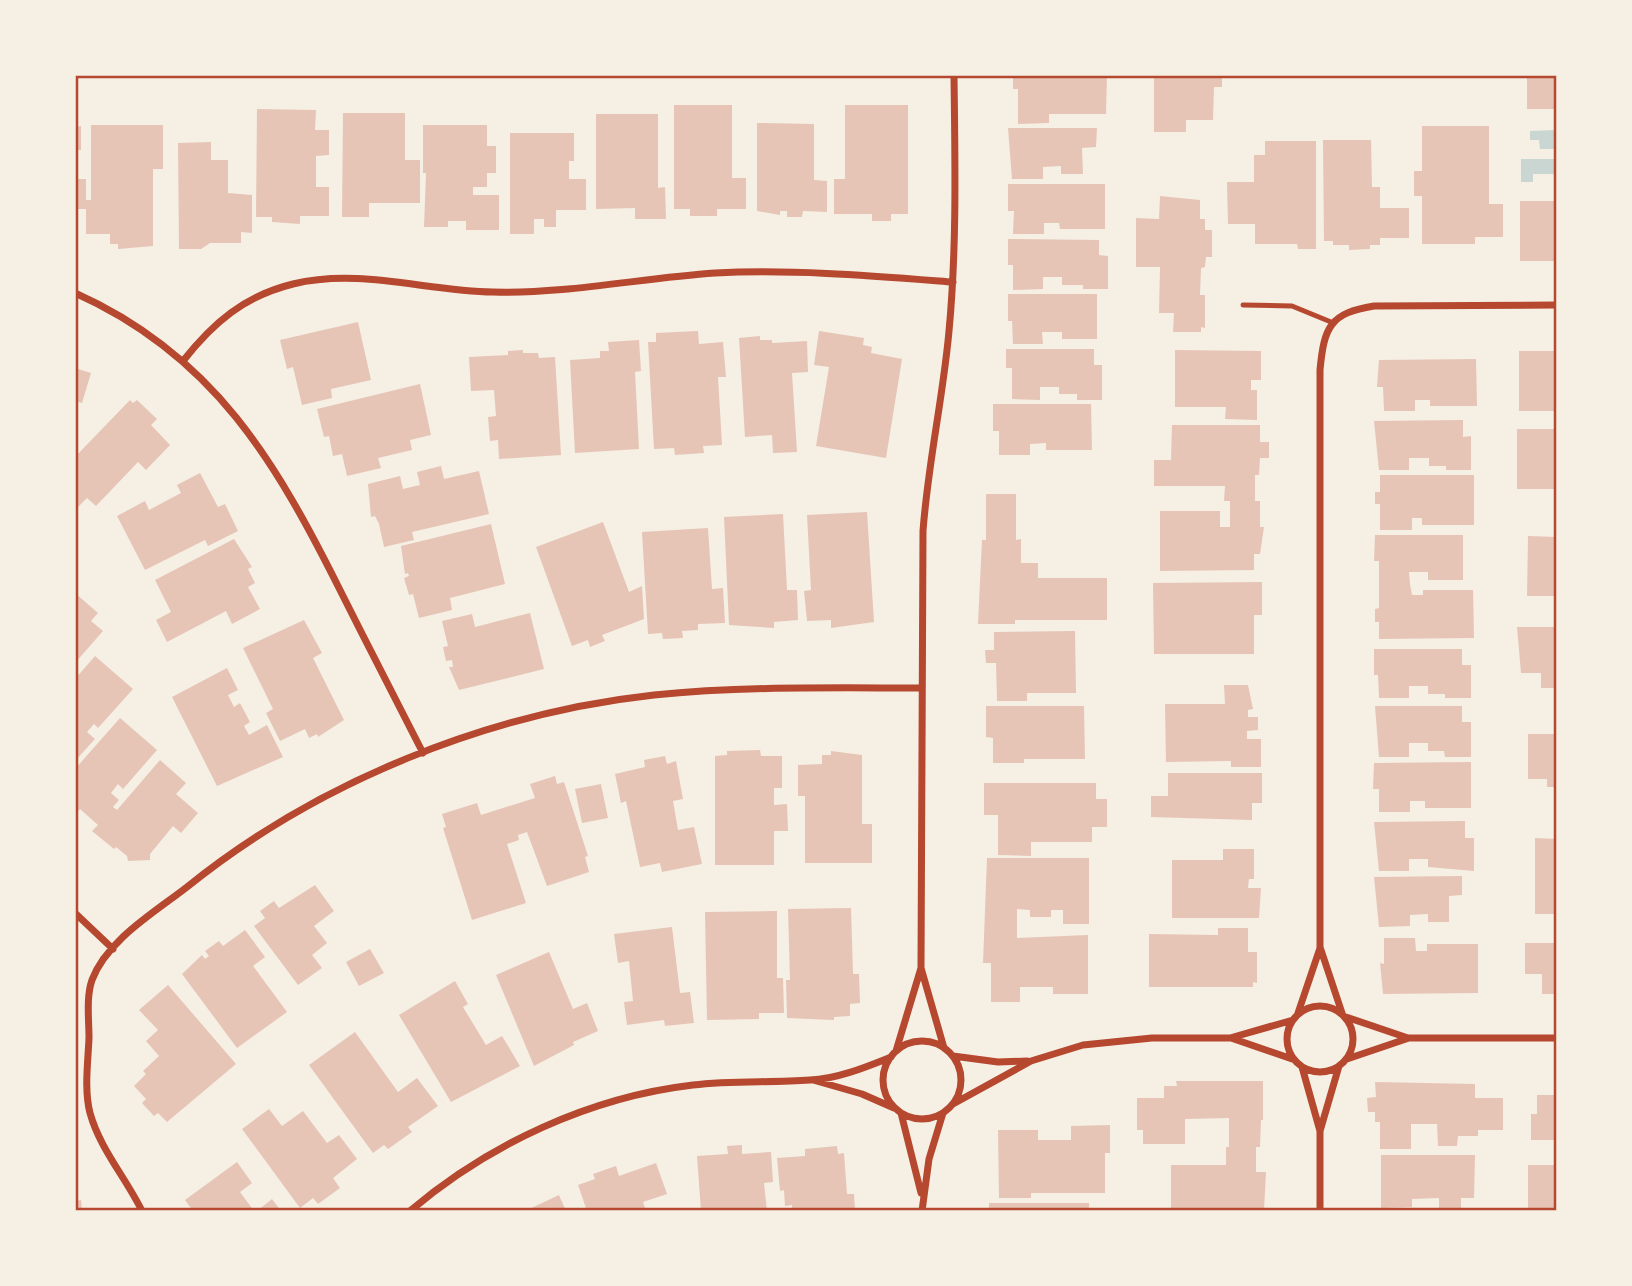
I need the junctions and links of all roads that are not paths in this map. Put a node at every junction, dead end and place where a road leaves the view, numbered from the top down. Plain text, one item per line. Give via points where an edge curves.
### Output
1 (954, 75) edge
2 (953, 282) junction
3 (75, 293) edge
4 (1243, 305) dead end
5 (1557, 305) edge
6 (1331, 322) junction
7 (183, 361) junction
8 (922, 688) junction
9 (423, 754) junction
10 (75, 913) edge
11 (1320, 947) junction
12 (113, 949) junction
13 (921, 968) junction
14 (1344, 1015) junction
15 (1295, 1017) junction
16 (1230, 1038) junction
17 (1409, 1038) junction
18 (1557, 1038) edge
19 (944, 1048) junction
20 (894, 1054) junction
21 (953, 1056) junction
22 (1347, 1059) junction
23 (1295, 1060) junction
24 (1031, 1061) junction
25 (1302, 1066) junction
26 (1339, 1066) junction
27 (812, 1080) junction
28 (953, 1104) junction
29 (898, 1110) junction
30 (943, 1113) junction
31 (1320, 1131) junction
32 (922, 1197) junction
33 (142, 1211) edge
34 (410, 1211) edge
35 (922, 1211) edge
36 (1320, 1211) edge

1 - 2 street
2 - 7 street via 718,273 492,292 384,279 324,279 258,295 231,310 207,330
2 - 8 street via 927,469
3 - 7 street via 138,327
4 - 6 lane via 1292,306
5 - 6 street via 1374,306 1350,310
6 - 11 street via 1322,342 1320,370
7 - 9 street via 253,436 283,481
8 - 9 street via 654,695 561,710
8 - 13 street
9 - 12 street via 362,779 258,837 203,874
10 - 12 street
11 - 14 street
11 - 15 street
12 - 33 street via 92,981 89,1001 90,1111 99,1137
13 - 19 street
13 - 20 street
14 - 15 street via 1317,1005
14 - 17 street
14 - 22 street via 1354,1038
15 - 16 street
15 - 23 street via 1287,1044
16 - 23 street
16 - 24 street via 1114,1041
17 - 18 street
17 - 22 street
19 - 20 street via 919,1041
19 - 21 street
20 - 27 street
20 - 29 street via 884,1073 884,1086
21 - 24 street
21 - 28 street via 961,1080
22 - 26 street
23 - 25 street
24 - 28 street
25 - 26 street via 1318,1072
25 - 31 street
26 - 31 street
27 - 29 street
27 - 34 street via 691,1085 604,1105 503,1147
28 - 30 street
29 - 30 street via 919,1119
29 - 32 street
30 - 32 street
31 - 36 street
32 - 35 street

